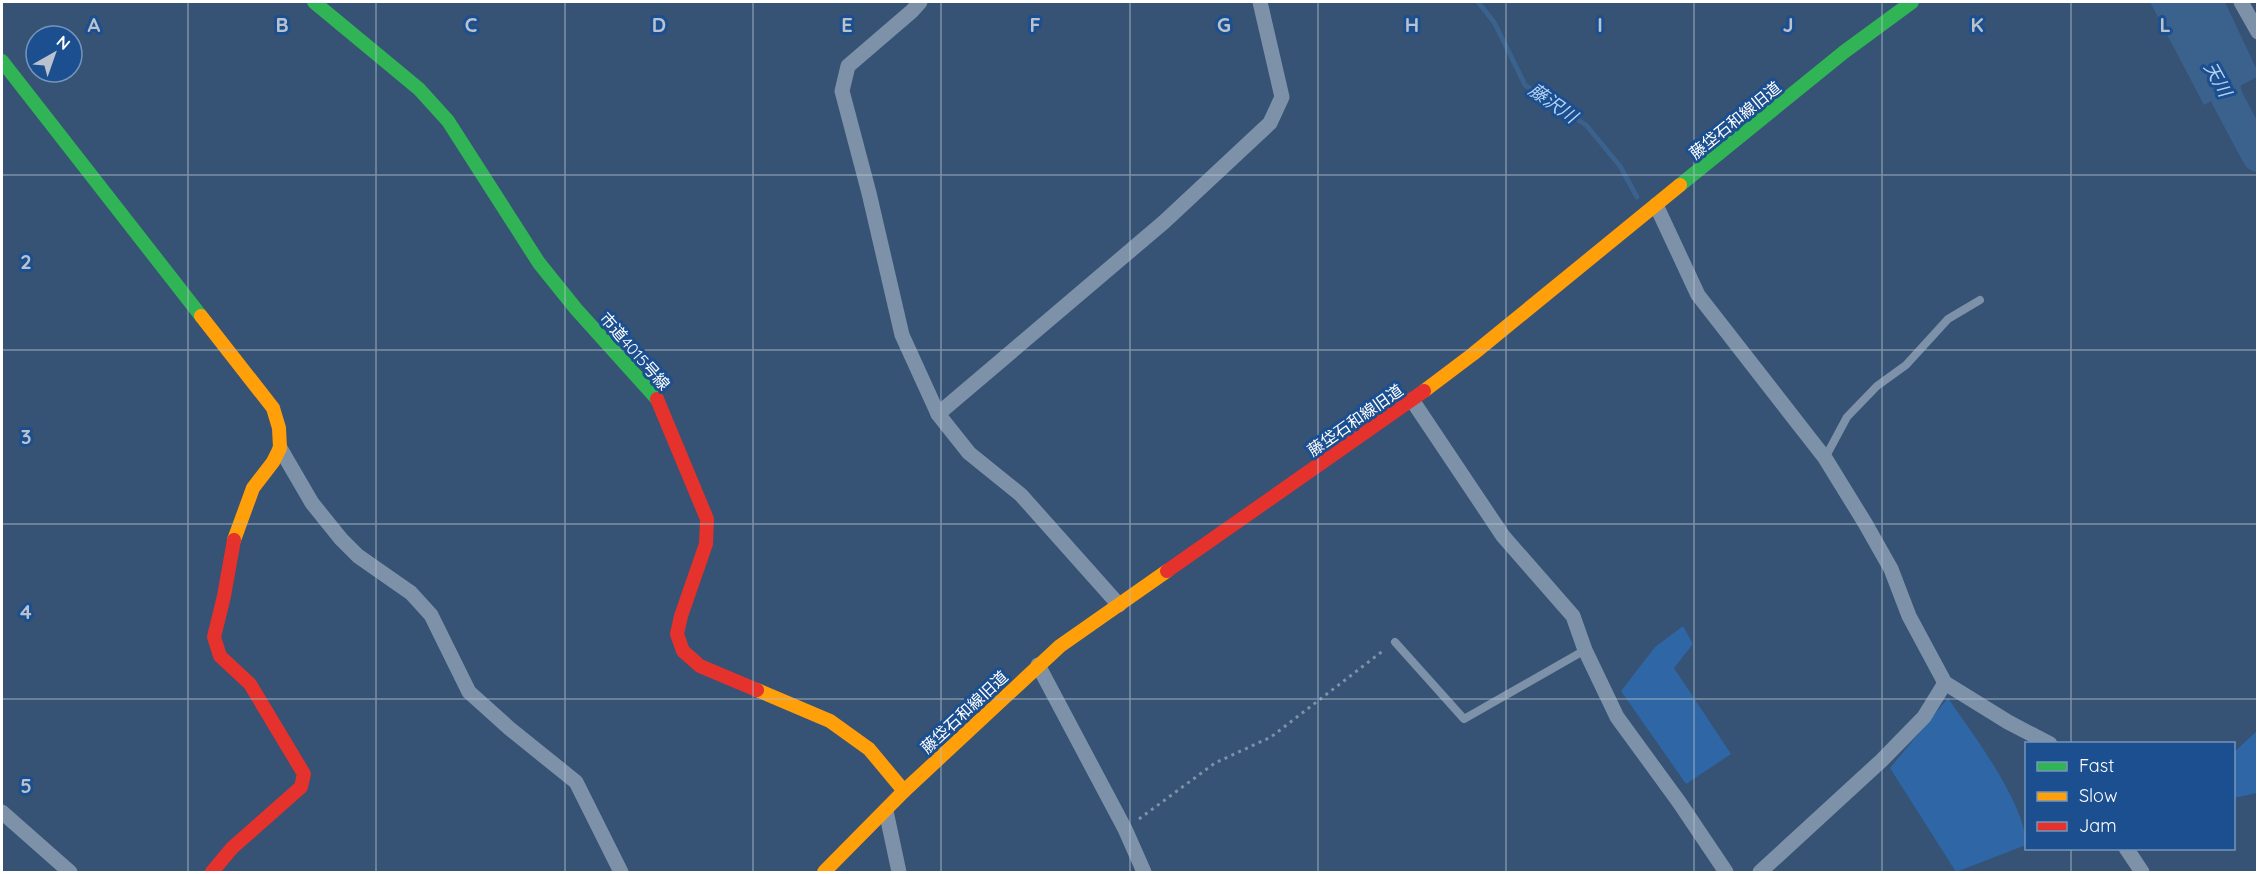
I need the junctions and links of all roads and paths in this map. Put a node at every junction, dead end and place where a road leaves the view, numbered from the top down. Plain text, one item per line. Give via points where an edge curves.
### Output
1 (314, 2) edge
2 (920, 2) edge
3 (1260, 2) edge
4 (1912, 2) edge
5 (2241, 2) edge
6 (2257, 29) edge
7 (2, 61) edge
8 (1656, 205) junction
9 (1980, 300) dead end
10 (1412, 400) junction
11 (938, 414) junction
12 (280, 448) junction
13 (1825, 458) junction
14 (1119, 604) junction
15 (1395, 642) joint
16 (1585, 650) junction
17 (1038, 665) junction
18 (1945, 683) junction
19 (2046, 742) edge
20 (904, 791) junction
21 (886, 811) junction
22 (2, 812) edge
23 (1125, 829) junction
24 (2128, 850) edge
25 (70, 873) edge
26 (212, 873) edge
27 (621, 873) edge
28 (824, 873) edge
29 (899, 873) edge
30 (1144, 873) edge
31 (1726, 873) edge
32 (1760, 873) edge
33 (2142, 873) edge

1 - 20 street, 市道4015号線 via 419,89 448,121 539,263 659,402 707,519 706,544 677,634 683,651 700,666 830,721 869,749
2 - 11 street via 848,66 842,91 902,335
3 - 11 street via 1282,97 1270,123 1164,222
4 - 8 street, 藤垈石和線旧道 via 1844,52
5 - 6 street
7 - 12 street via 273,408
8 - 10 street, 藤垈石和線旧道
8 - 13 street via 1698,295
9 - 13 lane via 1948,318 1906,365 1877,386 1847,417
10 - 14 street, 藤垈石和線旧道
10 - 16 street via 1503,536 1573,616
11 - 14 street via 969,453 1021,495
12 - 26 street via 250,494 235,532 213,637 220,656 250,684 304,774 301,787 232,848
12 - 27 street via 312,503 340,539 411,593 431,615 469,692 576,782
13 - 18 street via 1890,569
14 - 17 street, 藤垈石和線旧道
15 - 16 lane via 1464,719
15 - 23 path via 1271,737 1215,763
16 - 31 street via 1617,717
17 - 20 street, 藤垈石和線旧道
17 - 23 street
18 - 19 street
18 - 32 street via 1924,717
20 - 21 street, 藤垈石和線旧道
21 - 28 street, 藤垈石和線旧道
21 - 29 street
22 - 25 street
23 - 30 street
24 - 33 street

